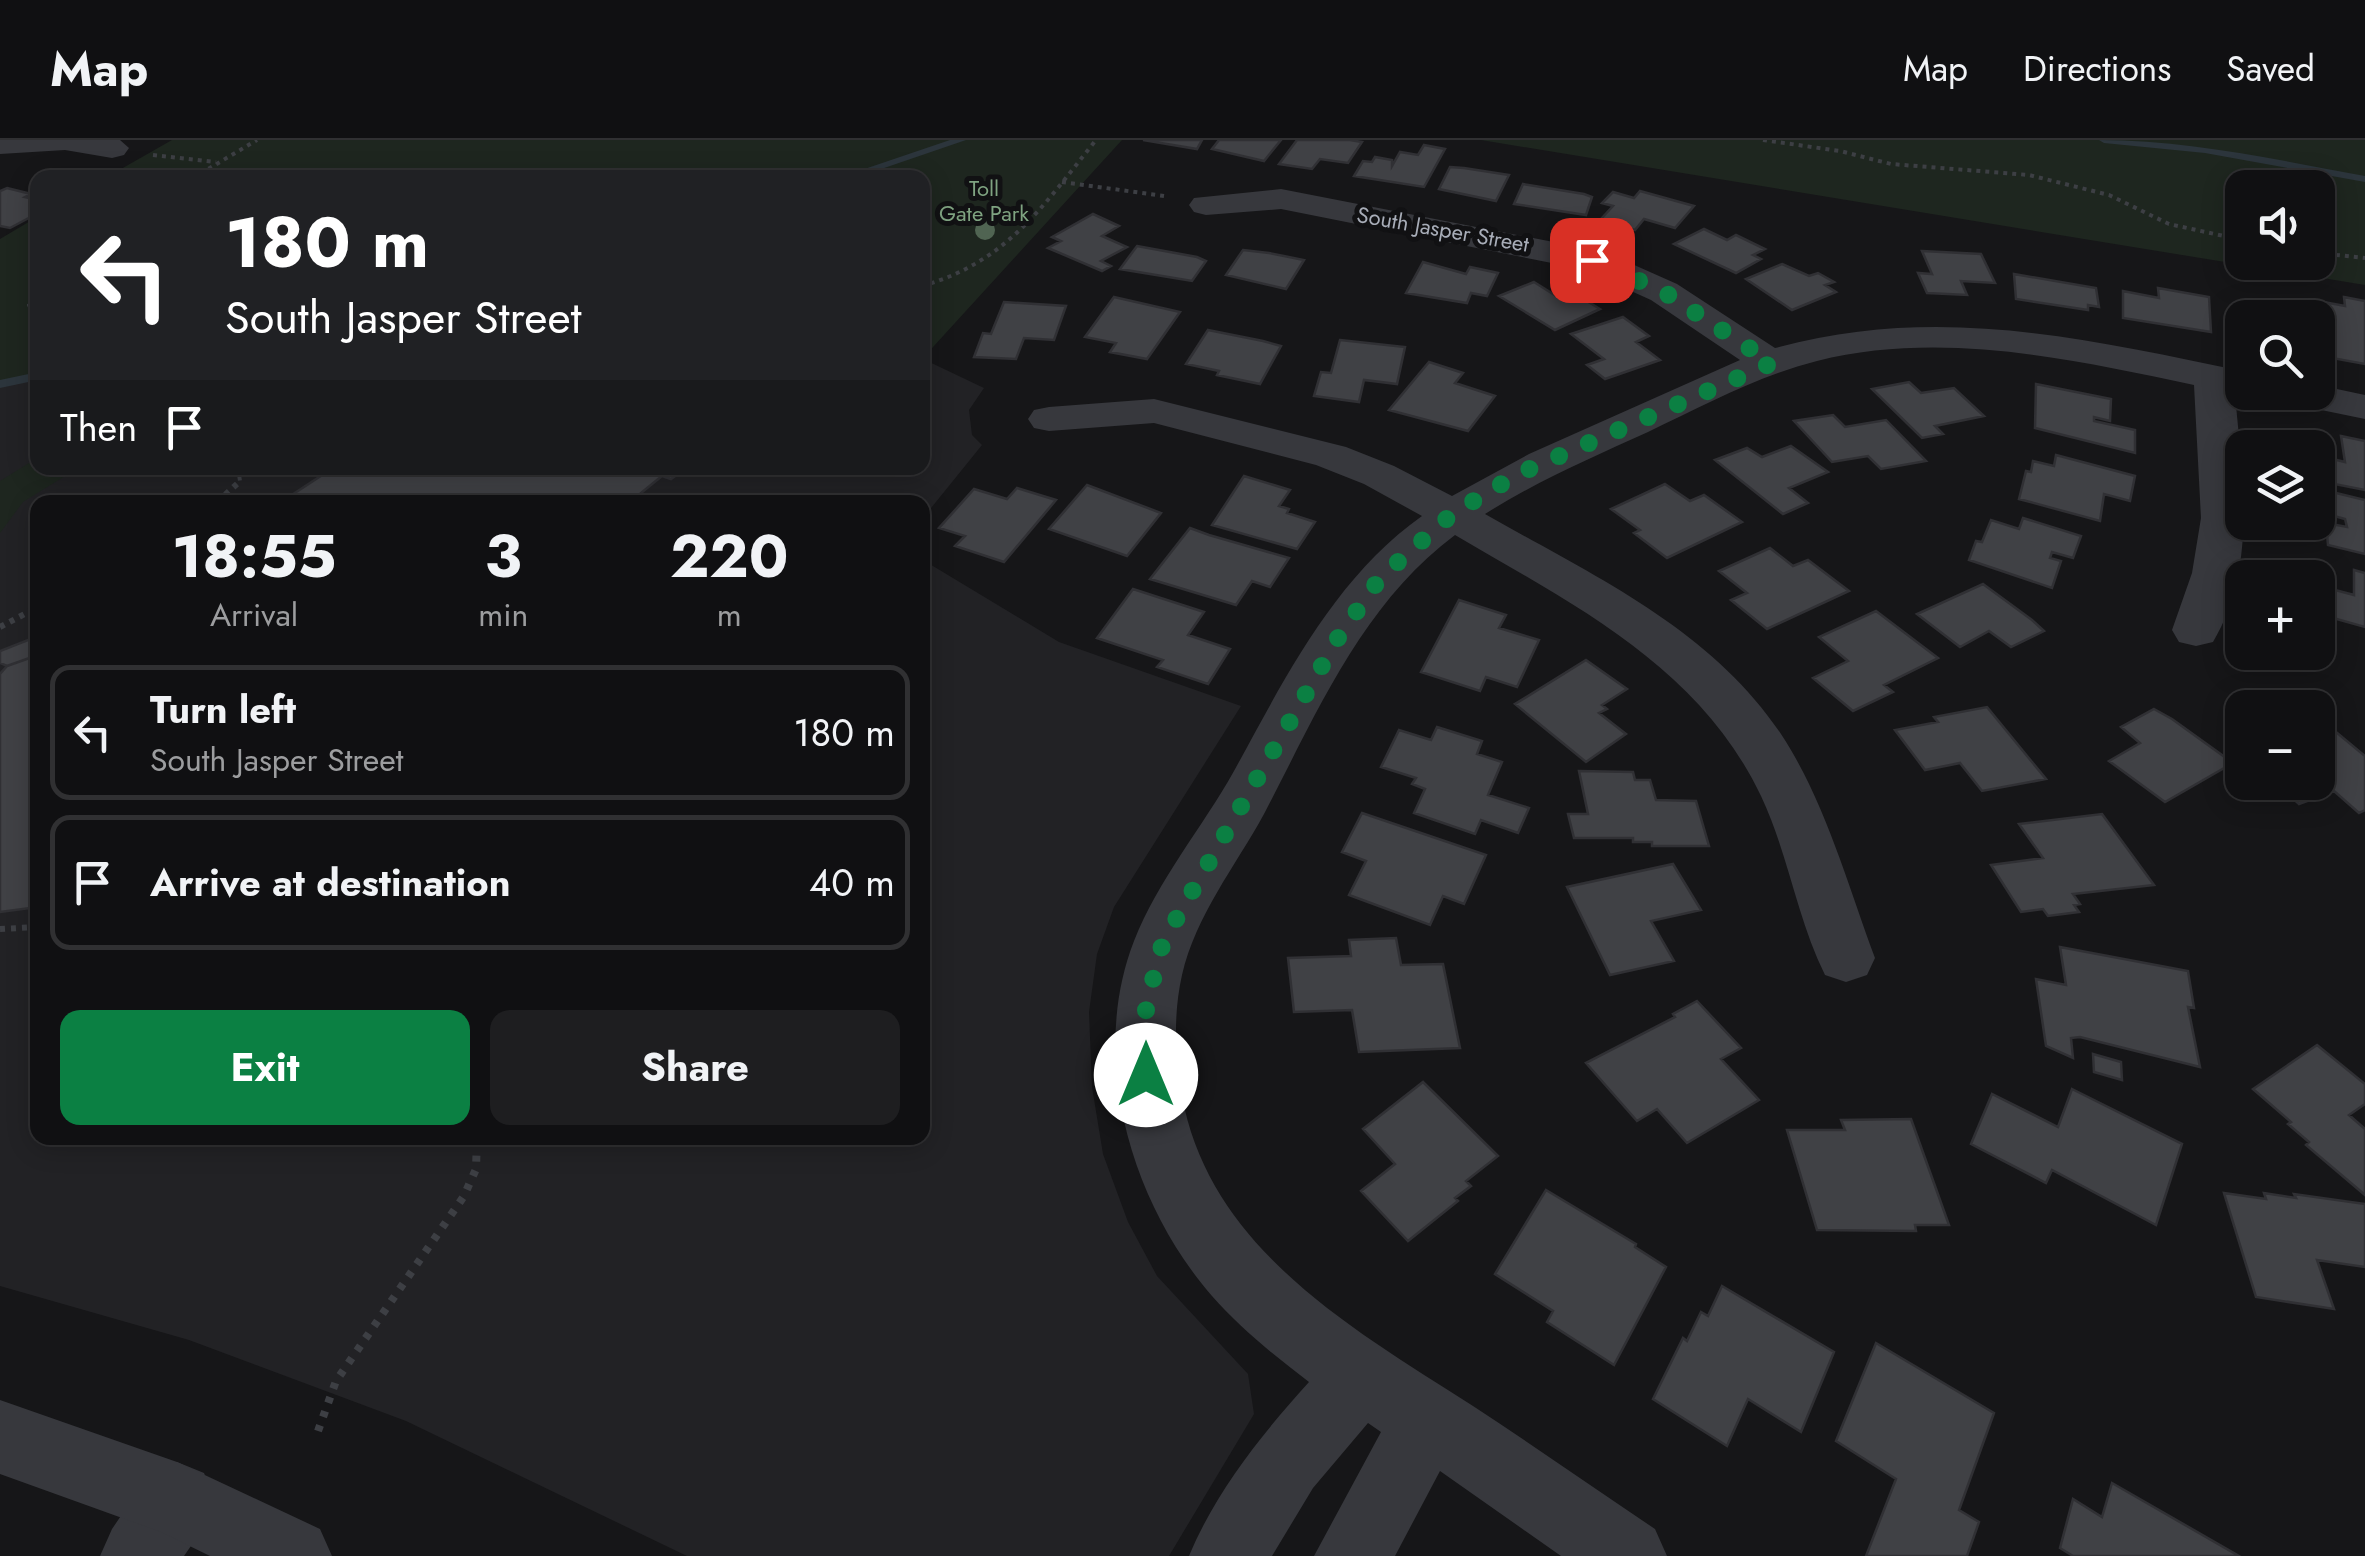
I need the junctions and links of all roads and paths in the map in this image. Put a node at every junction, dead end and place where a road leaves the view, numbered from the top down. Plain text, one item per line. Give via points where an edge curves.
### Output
1 (257, 140) edge
2 (1096, 140) edge
3 (1762, 140) edge
4 (0, 144) edge
5 (112, 148) joint
6 (216, 162) junction
7 (204, 170) edge
8 (1061, 182) junction
9 (1206, 205) joint
10 (2225, 236) edge
11 (2335, 255) edge
12 (2365, 258) edge
13 (930, 284) edge
14 (1772, 363) junction
15 (2225, 379) edge
16 (2335, 401) edge
17 (2365, 407) edge
18 (2227, 410) edge
19 (1049, 418) dead end
20 (239, 475) edge
21 (225, 495) edge
22 (1452, 514) junction
23 (30, 612) edge
24 (0, 627) edge
25 (2196, 630) dead end
26 (30, 927) edge
27 (0, 929) edge
28 (1846, 958) dead end
29 (478, 1145) edge
30 (1361, 1376) junction
31 (1428, 1420) junction
32 (318, 1431) dead end
33 (0, 1437) edge
34 (158, 1528) edge
35 (293, 1556) edge
36 (1228, 1556) edge
37 (1353, 1556) edge
38 (1628, 1556) edge

1 - 6 path
2 - 8 path
3 - 10 path via 1891,164 2041,178 2109,196 2169,224
4 - 5 street via 65,140
5 - 6 path
6 - 7 path
8 - 9 path
8 - 13 path via 983,261
9 - 14 street, South Jasper Street via 1280,199 1574,255 1664,292
11 - 12 path
14 - 15 street via 1862,340 1988,338
14 - 22 street via 1518,474
16 - 17 street
18 - 25 street via 2223,518 2215,573
19 - 22 street via 1154,411 1331,456
20 - 21 path
22 - 28 street via 1632,618 1725,699 1790,801
22 - 30 street via 1380,578 1338,638 1163,942 1146,1006 1146,1075 1156,1130 1188,1203 1224,1256 1287,1322
23 - 24 path
26 - 27 path
29 - 32 path via 464,1196 336,1381
30 - 31 street
30 - 36 street via 1287,1462
31 - 37 street
31 - 38 street
33 - 34 street
34 - 35 street

